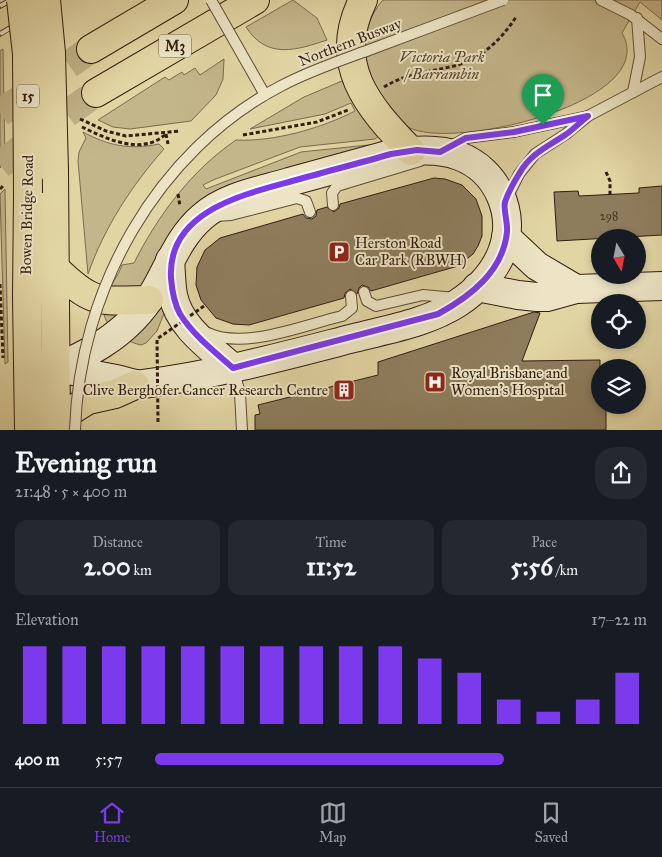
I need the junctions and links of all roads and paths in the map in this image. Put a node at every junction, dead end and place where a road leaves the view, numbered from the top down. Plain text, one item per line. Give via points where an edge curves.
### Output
1 (21, 0) edge
2 (46, 0) edge
3 (174, 0) edge
4 (211, 0) edge
5 (255, 0) edge
6 (363, 0) edge
7 (503, 0) edge
8 (601, 0) edge
9 (516, 17) dead end
10 (634, 17) junction
11 (662, 39) edge
12 (91, 48) tunnel mouth
13 (662, 77) edge
14 (381, 90) dead end
15 (634, 92) junction
16 (96, 93) tunnel mouth
17 (265, 95) junction
18 (353, 107) dead end
19 (588, 116) junction
20 (80, 119) dead end
21 (82, 127) dead end
22 (180, 131) dead end
23 (166, 133) junction
24 (243, 135) dead end
25 (168, 144) dead end
26 (411, 151) junction
27 (440, 152) junction
28 (606, 172) dead end
29 (7, 188) edge
30 (178, 194) dead end
31 (610, 194) dead end
32 (504, 203) junction
33 (334, 205) dead end
34 (191, 211) junction
35 (310, 212) dead end
36 (506, 238) junction
37 (170, 260) junction
38 (56, 269) junction
39 (0, 284) edge
40 (662, 286) edge
41 (576, 289) junction
42 (364, 292) dead end
43 (471, 293) junction
44 (352, 296) dead end
45 (149, 300) junction
46 (196, 315) junction
47 (20, 368) junction
48 (55, 368) junction
49 (233, 368) junction
50 (134, 385) junction
51 (158, 422) dead end
52 (62, 426) edge
53 (29, 430) edge
54 (242, 430) edge

1 - 29 highway, Bowen Bridge Road / 15, bridge via 27,54
2 - 38 highway, Bowen Bridge Road / 15, bridge via 51,52
3 - 12 highway, M3
4 - 17 lane, bridge
5 - 16 highway, M3
6 - 26 highway via 350,37 355,77 371,106
7 - 17 lane, Northern Busway, bridge via 314,70
8 - 10 lane
9 - 14 path via 504,35 482,54 455,66 409,75
10 - 11 lane
10 - 15 lane via 640,57
13 - 15 lane
15 - 19 lane
17 - 52 lane, Northern Busway, bridge via 228,122 179,167 128,236 103,288 80,376
18 - 24 path via 317,122
19 - 27 lane via 514,132 466,138
19 - 32 lane via 531,158
20 - 23 path via 126,136
21 - 23 path via 104,138 131,144 158,141
22 - 23 path
23 - 25 path
26 - 27 main road
26 - 34 main road
27 - 32 main road via 462,157 483,171 498,188
27 - 33 lane via 410,165 337,186 332,193
28 - 31 path
29 - 47 highway, Bowen Bridge Road / 15
30 - 34 path
32 - 36 main road via 508,222
34 - 35 lane via 231,215 297,198 306,202
34 - 37 main road
36 - 41 main road via 537,266
36 - 43 main road via 498,260
37 - 45 main road
37 - 46 main road via 177,307
38 - 45 highway via 78,290 94,298
38 - 48 highway, Bowen Bridge Road / 15
39 - 47 path
40 - 41 main road
41 - 43 main road via 547,297
42 - 43 lane via 367,301 376,306 423,295
43 - 49 main road via 424,319
44 - 46 lane via 352,308 342,316 244,340 218,338
45 - 48 main road via 116,336 91,352
46 - 49 main road via 200,340
46 - 51 path, bridge via 157,339
47 - 48 main road
47 - 53 highway, Bowen Bridge Road / 15
48 - 50 main road
48 - 52 highway, Bowen Bridge Road / 15
49 - 50 main road
49 - 54 lane via 240,392
50 - 52 highway via 115,394 88,400

